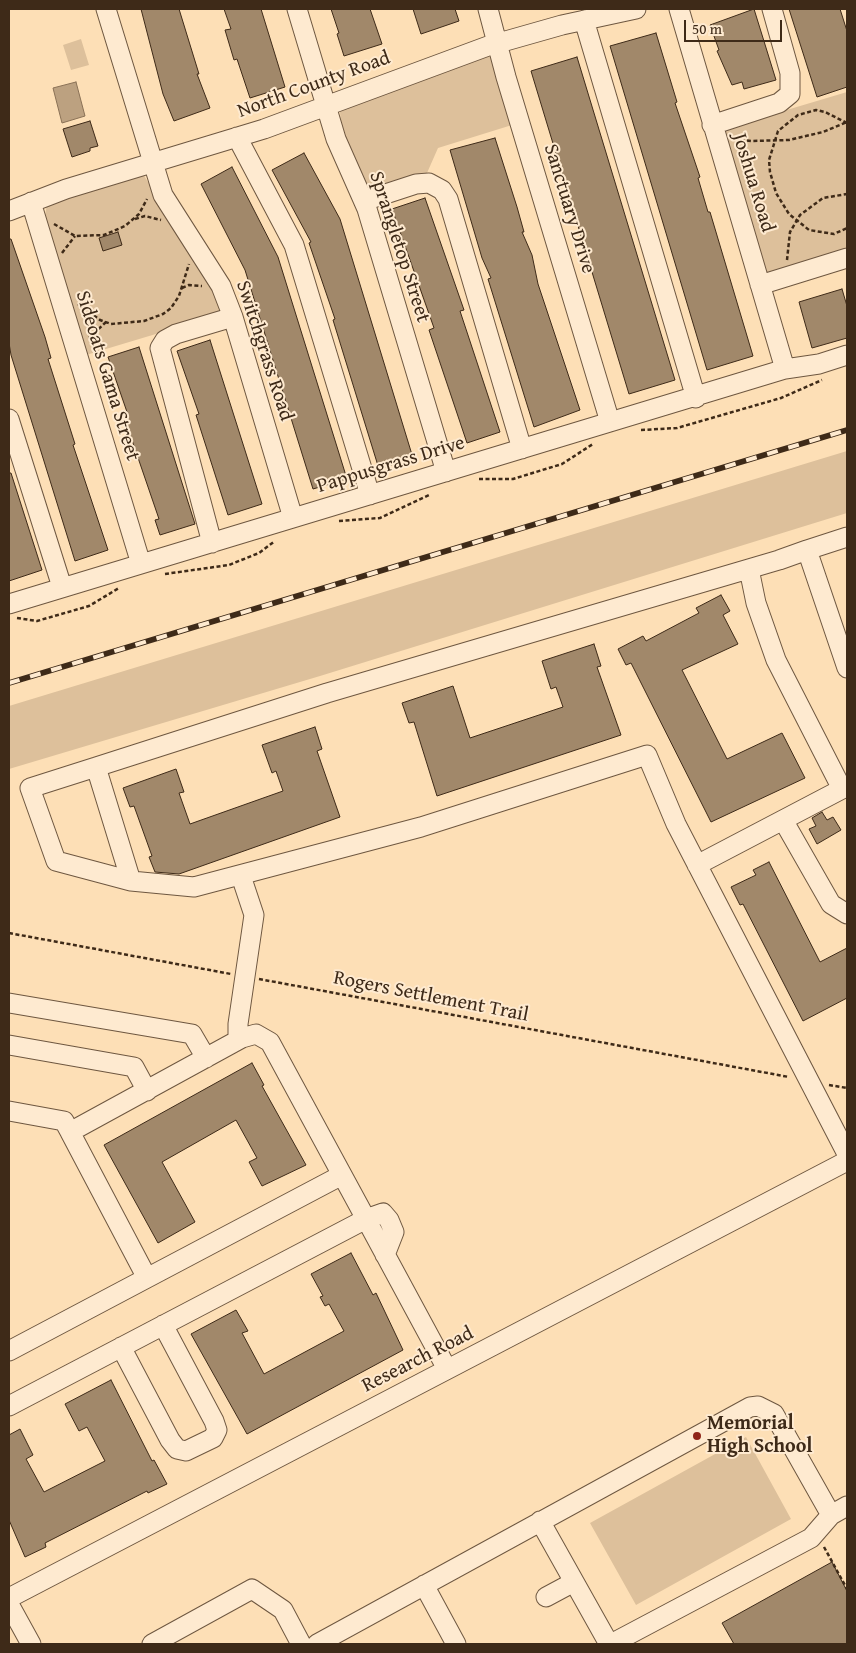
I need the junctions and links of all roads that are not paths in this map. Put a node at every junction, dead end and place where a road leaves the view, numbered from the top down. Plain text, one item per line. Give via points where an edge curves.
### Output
1 (106, 9) edge
2 (297, 9) edge
3 (488, 9) edge
4 (636, 9) edge
5 (679, 9) edge
6 (772, 9) edge
7 (584, 20) junction
8 (497, 43) junction
9 (326, 106) junction
10 (712, 125) junction
11 (237, 137) junction
12 (152, 163) junction
13 (364, 201) junction
14 (31, 202) junction
15 (9, 211) edge
16 (847, 258) edge
17 (760, 285) junction
18 (233, 317) junction
19 (847, 356) edge
20 (786, 369) junction
21 (696, 398) junction
22 (9, 419) edge
23 (610, 422) junction
24 (522, 449) junction
25 (446, 472) junction
26 (370, 495) junction
27 (293, 518) junction
28 (847, 537) edge
29 (212, 543) junction
30 (807, 550) junction
31 (140, 564) junction
32 (748, 568) junction
33 (62, 587) junction
34 (9, 604) edge
35 (847, 668) edge
36 (96, 766) junction
37 (845, 793) edge
38 (783, 820) junction
39 (703, 862) junction
40 (241, 876) junction
41 (130, 881) junction
42 (847, 914) edge
43 (9, 1003) edge
44 (238, 1040) junction
45 (9, 1045) edge
46 (206, 1058) junction
47 (147, 1091) junction
48 (9, 1111) edge
49 (70, 1132) junction
50 (847, 1154) edge
51 (847, 1161) edge
52 (342, 1175) junction
53 (366, 1219) junction
54 (147, 1278) junction
55 (163, 1325) junction
56 (121, 1347) junction
57 (9, 1351) edge
58 (448, 1369) junction
59 (9, 1406) edge
60 (839, 1510) edge
61 (540, 1521) junction
62 (574, 1582) junction
63 (424, 1585) junction
64 (546, 1597) dead end
65 (9, 1598) edge
66 (9, 1604) edge
67 (32, 1644) edge
68 (152, 1644) edge
69 (301, 1644) edge
70 (317, 1644) edge
71 (456, 1644) edge
72 (610, 1644) edge

1 - 12 street, Switchgrass Road
2 - 9 street, Sprangletop Street
3 - 8 street, Sanctuary Drive
4 - 7 street, North County Road
5 - 10 street, Joshua Road
6 - 10 street via 790,73 790,94 778,103
7 - 8 street, North County Road
7 - 21 street
8 - 9 street, North County Road
8 - 23 street, Sanctuary Drive
9 - 11 street, North County Road
9 - 13 street, Sprangletop Street via 336,139
10 - 17 street, Joshua Road
11 - 12 street, North County Road
11 - 26 street via 294,245
12 - 14 street, North County Road
12 - 18 street, Switchgrass Road via 163,195 221,286
13 - 24 street via 416,184 429,183 442,190 448,199
13 - 25 street, Sprangletop Street
14 - 15 street, North County Road
14 - 31 street, Sideoats Gama Street
16 - 17 street
17 - 20 street, Joshua Road
18 - 27 street, Switchgrass Road
18 - 29 street via 176,334 165,340 160,348
19 - 20 street, Pappusgrass Drive
20 - 21 street, Pappusgrass Drive
21 - 23 street, Pappusgrass Drive
22 - 33 street
23 - 24 street, Pappusgrass Drive
24 - 25 street, Pappusgrass Drive
25 - 26 street, Pappusgrass Drive
26 - 27 street, Pappusgrass Drive
27 - 29 street, Pappusgrass Drive
28 - 30 street
29 - 31 street, Pappusgrass Drive
30 - 32 street
30 - 35 street
31 - 33 street, Pappusgrass Drive
32 - 36 street via 327,693
32 - 37 street via 756,603 776,660
33 - 34 street, Pappusgrass Drive
36 - 41 street
36 - 41 street via 30,788 56,861
37 - 38 street
38 - 39 street
38 - 42 street via 831,904
39 - 40 street via 676,824 646,755 421,827
39 - 50 street via 725,918
40 - 41 street via 194,887
40 - 44 street via 254,915
43 - 46 street via 192,1034
44 - 46 street
44 - 52 street via 256,1034 270,1042
45 - 47 street via 134,1067
46 - 47 street
47 - 49 street
48 - 49 street via 64,1121
49 - 54 street
51 - 58 street, Research Road
52 - 53 street
52 - 54 street
53 - 55 street
53 - 58 street
54 - 57 street
55 - 56 street
55 - 56 street via 214,1421 217,1430 213,1438 186,1451 177,1449
56 - 59 street
58 - 65 street, Research Road
60 - 61 street via 774,1414 758,1406 742,1410
60 - 72 street via 810,1538
61 - 62 street
61 - 63 street
62 - 64 street
62 - 72 street
63 - 70 street
63 - 71 street
66 - 67 street
68 - 69 street via 252,1589 283,1610

